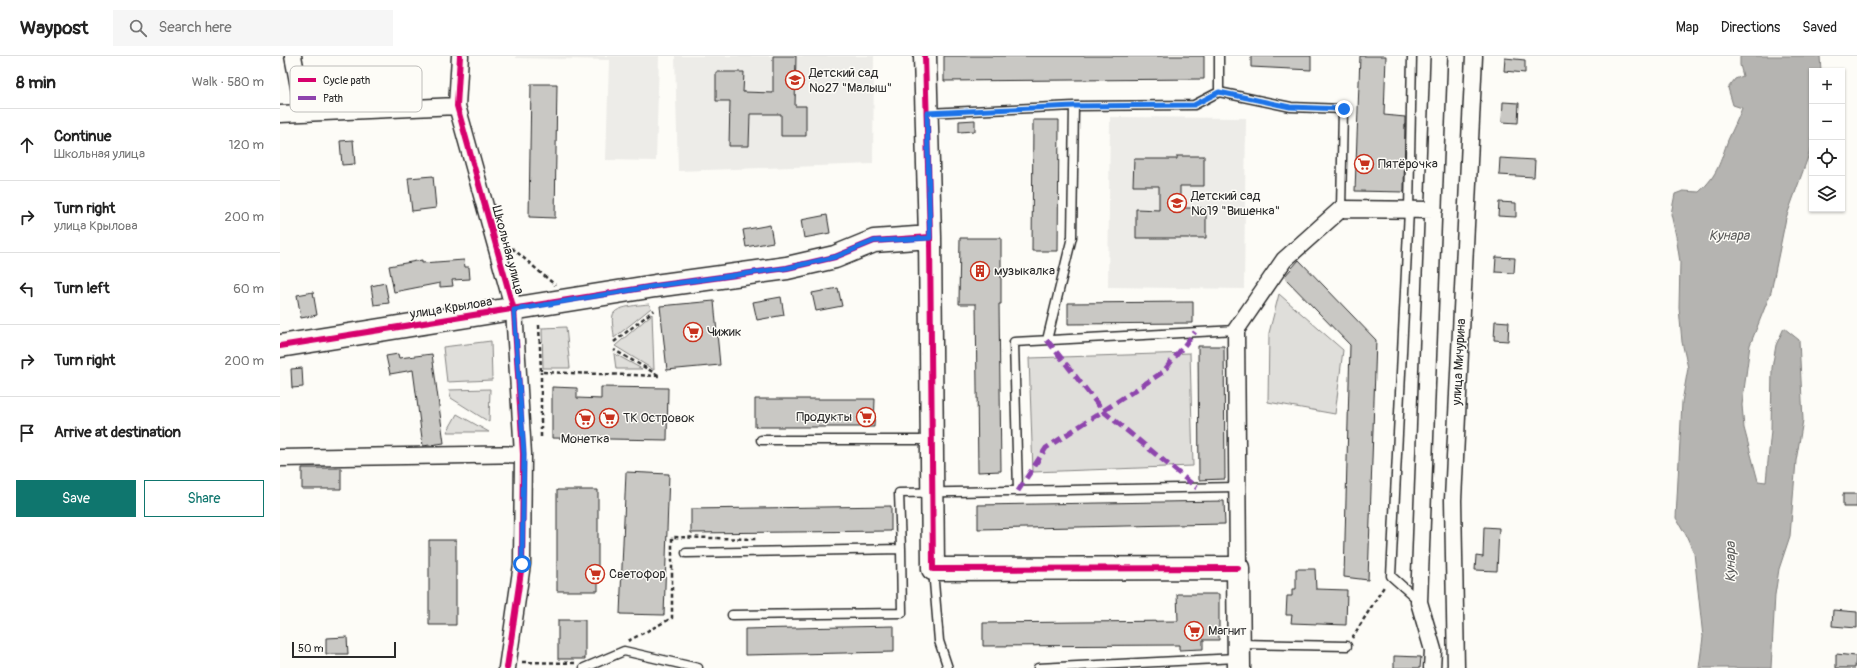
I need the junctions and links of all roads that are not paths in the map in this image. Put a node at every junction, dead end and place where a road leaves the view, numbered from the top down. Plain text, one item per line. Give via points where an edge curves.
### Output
1 (293, 56) edge
2 (460, 56) edge
3 (924, 56) edge
4 (1219, 56) edge
5 (1412, 56) edge
6 (1439, 56) edge
7 (1474, 56) edge
8 (295, 66) edge
9 (1219, 92) junction
10 (458, 106) junction
11 (1074, 106) junction
12 (422, 108) edge
13 (326, 112) edge
14 (304, 113) joint
15 (927, 113) junction
16 (280, 114) edge
17 (1341, 209) junction
18 (1409, 210) junction
19 (1434, 210) junction
20 (930, 238) junction
21 (514, 310) junction
22 (1236, 330) junction
23 (1047, 340) junction
24 (280, 346) edge
25 (760, 440) dead end
26 (933, 440) junction
27 (524, 454) junction
28 (280, 458) edge
29 (1237, 487) junction
30 (1018, 491) junction
31 (934, 492) junction
32 (901, 549) junction
33 (686, 553) dead end
34 (1238, 568) junction
35 (933, 569) junction
36 (1419, 602) junction
37 (732, 615) dead end
38 (1347, 646) road end
39 (1239, 657) edge
40 (508, 664) edge
41 (582, 665) edge
42 (698, 668) edge
43 (948, 668) edge
44 (1038, 668) edge
45 (1432, 668) edge
46 (1456, 668) edge

1 - 8 street
2 - 10 street, Школьная улица
3 - 15 street
4 - 9 lane
5 - 18 lane
6 - 19 street
7 - 46 street, улица Мичурина via 1453,500
9 - 11 lane via 1194,105
9 - 17 lane via 1290,107 1344,109
10 - 12 street
10 - 21 street, Школьная улица
11 - 15 lane
11 - 23 lane via 1072,237
13 - 14 street
14 - 16 street
15 - 20 street
17 - 18 street
17 - 22 street via 1284,260
18 - 19 street
18 - 36 lane via 1391,576
19 - 36 street
20 - 21 street, улица Крылова via 874,241 835,257 787,268
20 - 26 street
21 - 24 street, улица Крылова
21 - 27 street, Школьная улица
22 - 23 lane
22 - 29 street
23 - 30 lane via 1014,342
25 - 26 lane
26 - 31 street
27 - 28 street
27 - 40 street, Школьная улица via 522,564
29 - 30 lane
29 - 34 street
30 - 31 lane
31 - 32 lane via 899,493
31 - 35 street
32 - 33 lane
32 - 37 lane via 902,613
34 - 35 street
34 - 39 street
35 - 43 lane via 939,641
36 - 45 street via 1433,650
38 - 39 lane
39 - 44 lane
41 - 42 lane via 624,651

